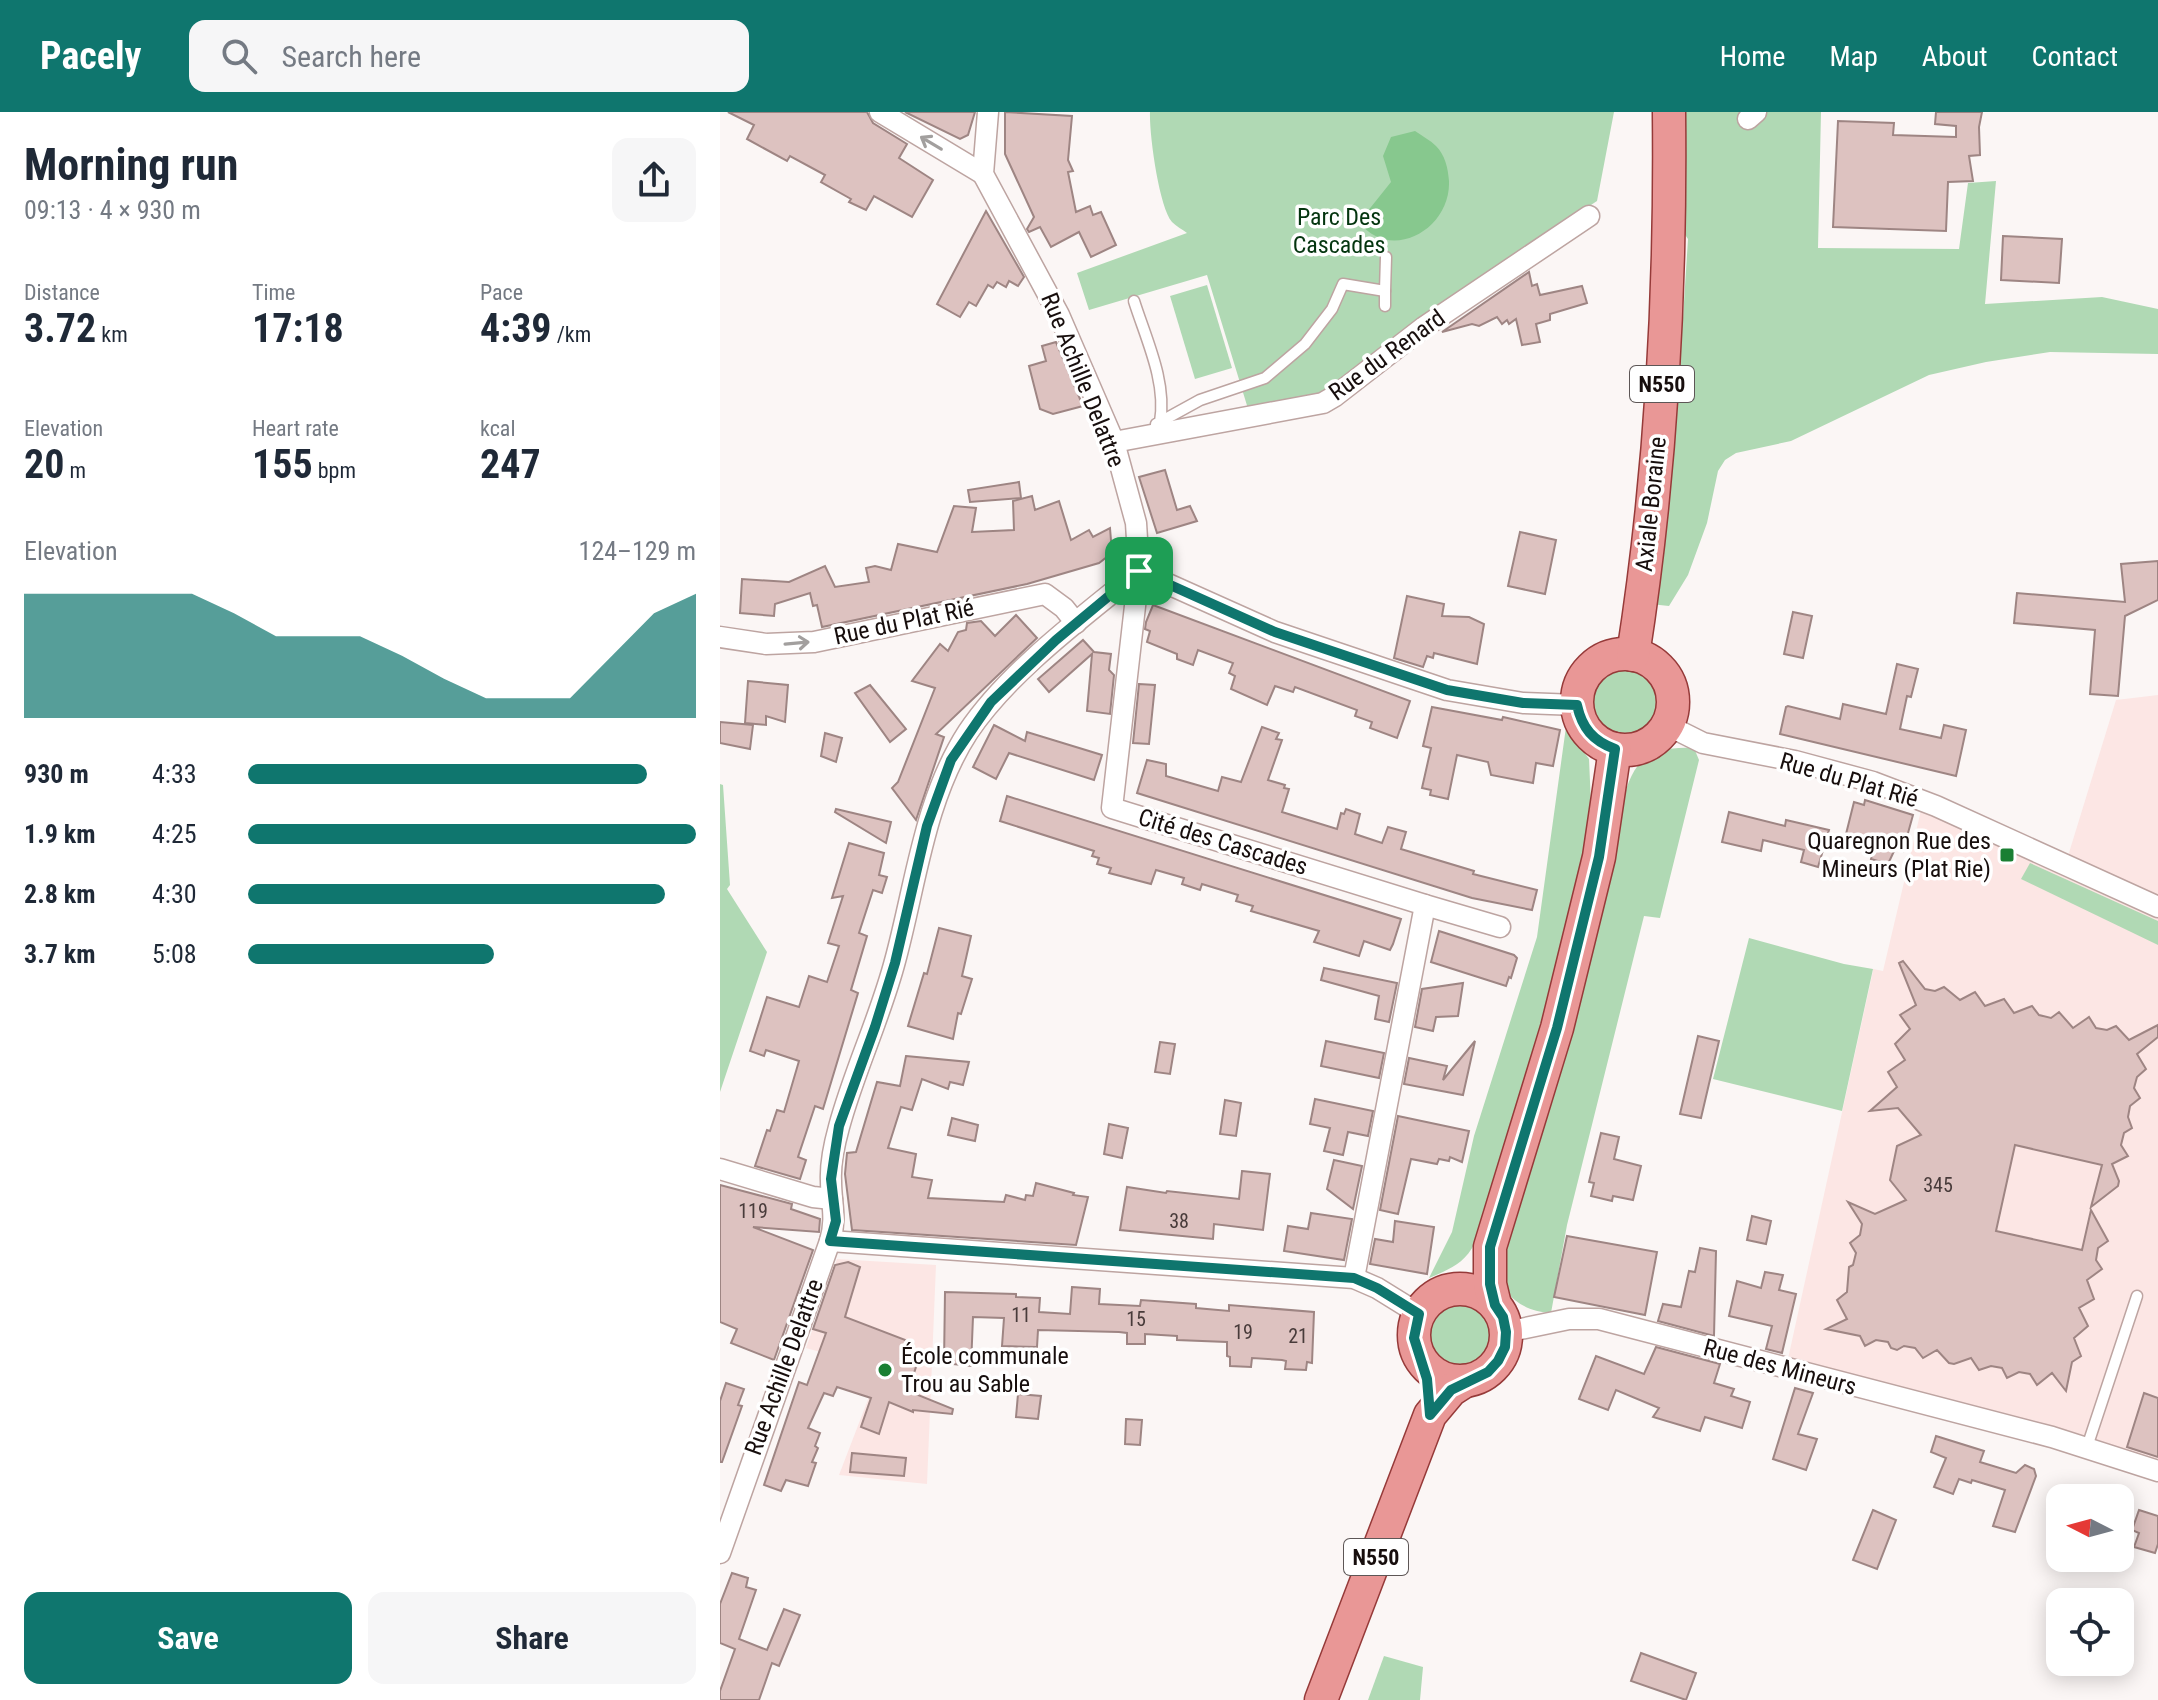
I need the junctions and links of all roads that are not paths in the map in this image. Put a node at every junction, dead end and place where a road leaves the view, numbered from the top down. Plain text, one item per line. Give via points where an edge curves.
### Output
1 (880, 112) edge
2 (988, 112) edge
3 (1669, 112) edge
4 (983, 174) junction
5 (1589, 216) dead end
6 (1386, 257) dead end
7 (1385, 291) junction
8 (1134, 301) dead end
9 (1385, 306) dead end
10 (1160, 422) junction
11 (1114, 442) junction
12 (1139, 571) junction
13 (1076, 623) junction
14 (720, 637) edge
15 (1633, 655) junction
16 (1577, 705) junction
17 (1667, 725) junction
18 (1615, 749) junction
19 (1425, 905) junction
20 (2158, 907) edge
21 (1500, 927) dead end
22 (720, 1169) edge
23 (832, 1199) junction
24 (830, 1241) junction
25 (1490, 1247) junction
26 (1354, 1278) junction
27 (1454, 1289) junction
28 (2137, 1296) dead end
29 (1419, 1314) junction
30 (1500, 1318) junction
31 (1422, 1361) junction
32 (1465, 1381) junction
33 (1430, 1415) junction
34 (2087, 1447) junction
35 (2158, 1471) edge
36 (720, 1553) edge
37 (1321, 1700) edge

4 -> 1 street
2 - 4 street
3 - 15 main road, Axiale Boraine / N550 via 1665,337
4 - 11 street, Rue Achille Delattre via 1059,315
5 - 11 street, Rue du Renard via 1424,327 1323,403
6 - 7 lane
7 - 9 lane
7 - 10 lane via 1343,284 1332,309 1305,344 1265,378 1200,400
8 - 10 lane via 1156,371 1163,404
10 - 11 lane
11 - 12 street, Rue Achille Delattre via 1136,523
12 - 13 street, Rue Achille Delattre
12 - 16 street via 1275,632 1447,690 1523,703
12 - 19 street, Cité des Cascades via 1112,808
14 -> 13 street, Rue du Plat Rié via 766,644 814,642 1045,594
13 - 23 street, Rue Achille Delattre via 991,702 951,760 927,826 895,963 839,1126
15 - 16 main road via 1604,658 1593,666 1578,691
15 - 17 main road via 1647,660 1668,681 1672,711
16 - 18 main road via 1593,738
17 - 18 main road via 1645,746
17 - 20 street, Rue du Plat Rié via 1703,743 1873,782
18 - 25 main road, N550 via 1599,857 1557,1028
19 - 21 street, Cité des Cascades
19 - 26 street
22 - 23 street
23 - 24 street, Rue Achille Delattre via 836,1221
24 - 26 street
24 - 36 street, Rue Achille Delattre
25 - 27 main road, N550
25 - 30 main road, N550 via 1490,1284
26 - 29 street
27 - 29 main road, N550 via 1428,1302
27 - 30 main road via 1483,1295
28 - 34 lane
29 - 31 main road, N550 via 1414,1338
30 - 32 main road, N550 via 1505,1347 1498,1361 1488,1372
30 - 34 street, Rue des Mineurs via 1599,1319
31 - 32 main road via 1441,1377
31 - 33 main road, N550
32 - 33 main road, N550
33 - 37 main road, N550
34 - 35 street, Rue des Mineurs

